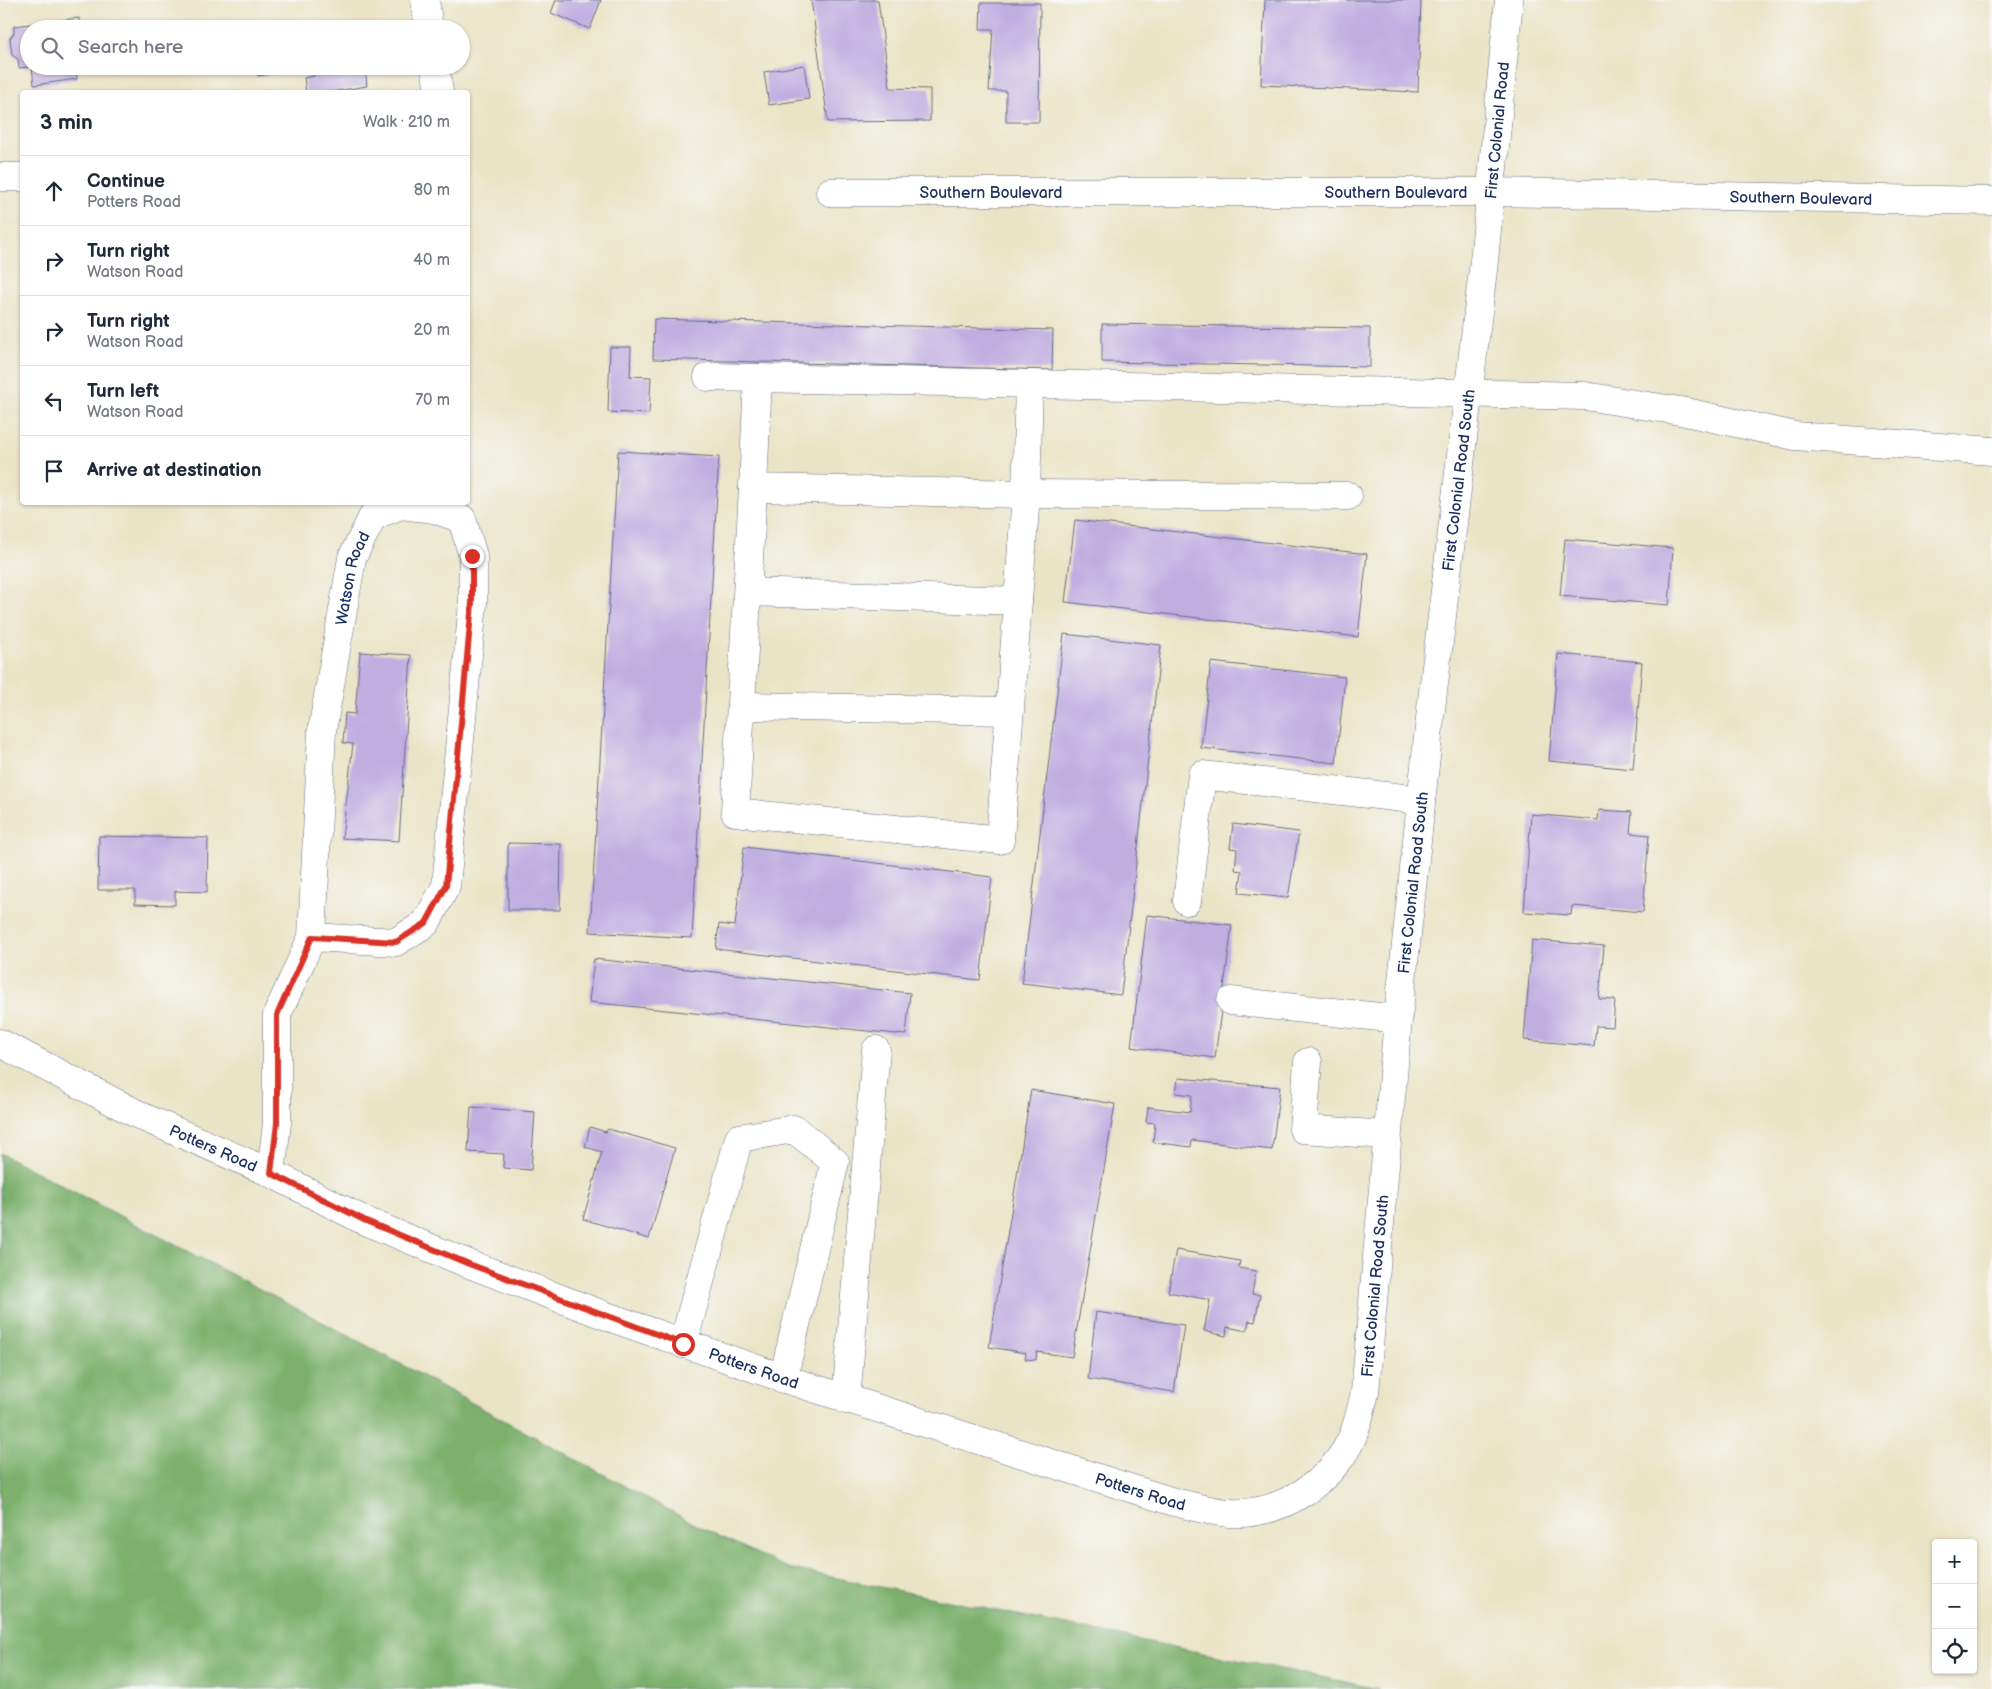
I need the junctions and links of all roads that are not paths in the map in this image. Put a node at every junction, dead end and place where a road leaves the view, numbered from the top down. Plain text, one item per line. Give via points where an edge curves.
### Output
1 (425, 0) edge
2 (1510, 0) edge
3 (428, 20) edge
4 (436, 75) edge
5 (439, 90) edge
6 (0, 177) edge
7 (20, 177) edge
8 (830, 192) dead end
9 (1490, 192) junction
10 (1992, 201) edge
11 (1484, 260) joint
12 (708, 378) dead end
13 (758, 378) junction
14 (1028, 384) junction
15 (1468, 393) junction
16 (1992, 451) edge
17 (754, 488) junction
18 (1026, 494) junction
19 (1348, 496) dead end
20 (748, 592) junction
21 (1018, 601) junction
22 (741, 706) junction
23 (1010, 711) junction
24 (1421, 800) junction
25 (1187, 901) dead end
26 (312, 937) junction
27 (1231, 1001) dead end
28 (1398, 1019) junction
29 (0, 1043) edge
30 (876, 1050) dead end
31 (1308, 1062) dead end
32 (1386, 1135) junction
33 (271, 1173) junction
34 (683, 1344) junction
35 (783, 1379) junction
36 (846, 1400) junction
37 (1310, 1488) joint

1 - 3 street
2 - 9 street, First Colonial Road
4 - 5 street
6 - 7 street
8 - 9 street, Southern Boulevard
9 - 10 street, Southern Boulevard
9 - 11 street, First Colonial Road
11 - 15 street, First Colonial Road South
12 - 13 street
13 - 14 street
13 - 17 street
14 - 15 street
14 - 18 street
15 - 16 street via 1586,396 1686,412 1795,436
15 - 24 street, First Colonial Road South
17 - 18 street
17 - 20 street
18 - 19 street
18 - 21 street
20 - 21 street
20 - 22 street
21 - 23 street
22 - 23 street
22 - 23 street via 735,812 1000,840
24 - 25 street via 1202,775
24 - 28 street, First Colonial Road South
26 - 26 street, Watson Road via 322,731 352,558 373,516 401,505 434,509 462,519 472,556 472,603 446,886 426,923 396,942
26 - 33 street, Watson Road via 277,1015 277,1123
27 - 28 street
28 - 32 street, First Colonial Road South
29 - 33 street, Potters Road via 143,1117
30 - 36 street
31 - 32 street via 1303,1128
32 - 37 street, First Colonial Road South via 1366,1392 1354,1433 1342,1454
33 - 34 street, Potters Road via 366,1221 469,1264
34 - 35 street, Potters Road
34 - 35 street via 739,1138 794,1128 835,1162
35 - 36 street, Potters Road
36 - 37 street, Potters Road via 1205,1510 1232,1513 1259,1510 1286,1502

